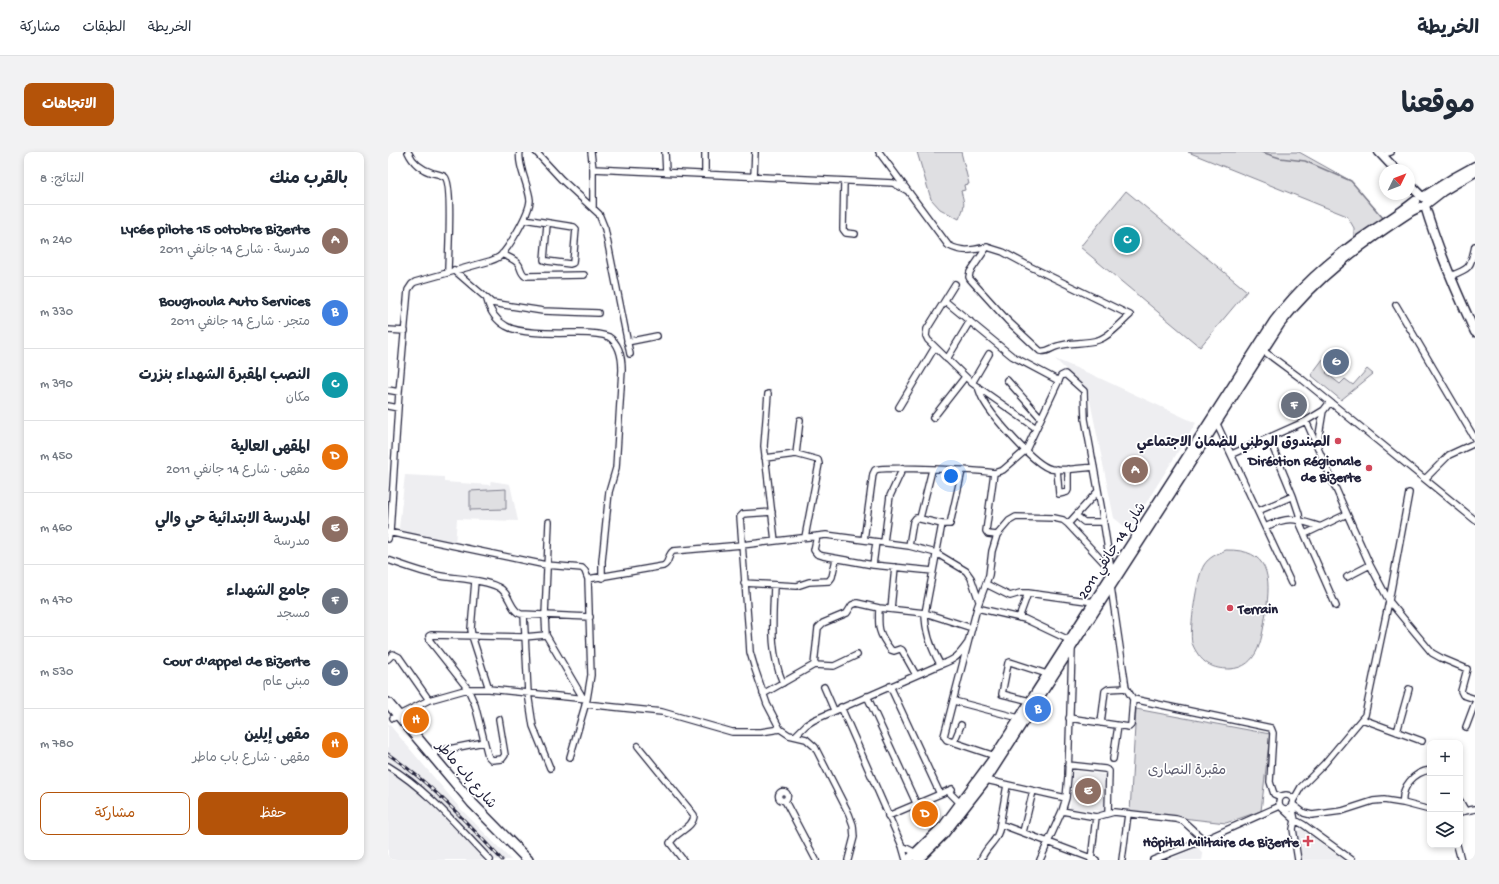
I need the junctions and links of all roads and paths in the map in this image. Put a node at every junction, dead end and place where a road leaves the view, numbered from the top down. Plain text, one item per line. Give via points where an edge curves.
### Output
1 (408, 152) edge
2 (520, 152) edge
3 (536, 152) edge
4 (591, 152) edge
5 (665, 152) edge
6 (705, 152) edge
7 (755, 152) edge
8 (879, 152) edge
9 (1392, 152) edge
10 (1380, 154) edge
11 (1390, 164) edge
12 (1475, 166) edge
13 (593, 169) junction
14 (666, 172) junction
15 (1475, 172) edge
16 (705, 173) junction
17 (754, 176) junction
18 (844, 182) junction
19 (908, 191) junction
20 (1415, 194) edge
21 (1421, 203) junction
22 (593, 208) junction
23 (524, 219) junction
24 (547, 224) junction
25 (855, 234) dead end
26 (1475, 246) edge
27 (987, 247) junction
28 (502, 254) junction
29 (454, 270) junction
30 (448, 272) junction
31 (584, 276) dead end
32 (1450, 276) junction
33 (955, 284) dead end
34 (487, 300) junction
35 (945, 301) junction
36 (1396, 305) dead end
37 (598, 313) dead end
38 (970, 321) junction
39 (388, 330) edge
40 (405, 331) junction
41 (1475, 332) edge
42 (657, 336) dead end
43 (627, 342) junction
44 (935, 347) junction
45 (1261, 348) junction
46 (630, 354) dead end
47 (989, 354) dead end
48 (947, 358) junction
49 (965, 377) junction
50 (1007, 380) dead end
51 (1059, 381) junction
52 (972, 383) junction
53 (978, 387) junction
54 (388, 390) edge
55 (399, 392) junction
56 (768, 394) dead end
57 (1330, 402) junction
58 (388, 406) edge
59 (899, 407) dead end
60 (398, 408) junction
61 (1324, 410) junction
62 (933, 418) dead end
63 (1041, 418) junction
64 (800, 420) dead end
65 (1306, 421) junction
66 (1216, 422) junction
67 (1036, 428) junction
68 (1269, 438) junction
69 (1475, 439) edge
70 (1475, 443) edge
71 (1319, 448) junction
72 (1026, 450) junction
73 (796, 454) junction
74 (1232, 454) junction
75 (765, 458) junction
76 (1094, 467) junction
77 (903, 468) junction
78 (1057, 469) junction
79 (1068, 469) junction
80 (391, 470) edge
81 (932, 470) junction
82 (962, 471) junction
83 (994, 473) junction
84 (1424, 479) junction
85 (1098, 491) junction
86 (390, 492) edge
87 (1409, 493) dead end
88 (1292, 496) junction
89 (1258, 511) junction
90 (772, 512) junction
91 (1347, 514) junction
92 (390, 515) edge
93 (920, 518) junction
94 (1079, 518) dead end
95 (1475, 520) edge
96 (1299, 521) junction
97 (548, 522) dead end
98 (1104, 522) junction
99 (942, 524) junction
100 (1068, 524) junction
101 (1265, 527) junction
102 (1320, 527) junction
103 (389, 532) edge
104 (1305, 534) junction
105 (997, 535) junction
106 (817, 536) junction
107 (805, 537) junction
108 (388, 539) edge
109 (864, 540) junction
110 (775, 541) junction
111 (876, 542) junction
112 (884, 542) junction
113 (742, 546) junction
114 (909, 546) junction
115 (936, 553) junction
116 (836, 559) junction
117 (388, 560) edge
118 (546, 565) junction
119 (873, 565) junction
120 (1370, 565) junction
121 (895, 567) junction
122 (932, 570) junction
123 (1114, 572) junction
124 (1347, 577) dead end
125 (602, 578) junction
126 (588, 579) junction
127 (475, 581) junction
128 (744, 583) junction
129 (1291, 583) dead end
130 (986, 584) junction
131 (774, 585) junction
132 (1111, 587) junction
133 (1028, 594) junction
134 (979, 601) junction
135 (1389, 601) junction
136 (1096, 603) junction
137 (1336, 606) dead end
138 (879, 608) junction
139 (977, 608) junction
140 (891, 609) junction
141 (925, 612) junction
142 (524, 614) junction
143 (545, 616) junction
144 (590, 617) junction
145 (1019, 618) junction
146 (972, 628) junction
147 (546, 635) junction
148 (472, 636) junction
149 (524, 637) junction
150 (968, 642) junction
151 (1071, 643) junction
152 (857, 655) dead end
153 (388, 659) edge
154 (940, 664) junction
155 (814, 665) junction
156 (1047, 674) junction
157 (916, 675) junction
158 (783, 682) junction
159 (824, 686) dead end
160 (890, 686) junction
161 (1126, 688) junction
162 (468, 689) junction
163 (489, 689) junction
164 (1409, 689) dead end
165 (528, 694) junction
166 (763, 694) junction
167 (867, 696) junction
168 (1133, 699) junction
169 (1475, 699) edge
170 (429, 700) junction
171 (585, 700) junction
172 (954, 701) junction
173 (1030, 701) junction
174 (388, 703) edge
175 (1475, 703) edge
176 (841, 707) junction
177 (834, 710) junction
178 (393, 715) edge
179 (1019, 718) junction
180 (1069, 718) junction
181 (499, 719) dead end
182 (1362, 719) junction
183 (1101, 723) junction
184 (961, 725) dead end
185 (1118, 726) junction
186 (1466, 727) dead end
187 (780, 729) junction
188 (1397, 732) junction
189 (795, 736) junction
190 (1422, 741) dead end
191 (484, 742) junction
192 (954, 742) junction
193 (638, 746) dead end
194 (429, 753) junction
195 (570, 757) dead end
196 (998, 757) junction
197 (1113, 759) dead end
198 (1068, 765) junction
199 (388, 766) edge
200 (550, 768) dead end
201 (1427, 771) edge
202 (986, 780) junction
203 (1007, 785) junction
204 (1301, 787) junction
205 (1033, 791) junction
206 (940, 794) junction
207 (1288, 796) junction
208 (1281, 797) junction
209 (1066, 798) junction
210 (785, 801) dead end
211 (1403, 803) junction
212 (961, 804) junction
213 (1292, 804) junction
214 (917, 805) junction
215 (1281, 807) junction
216 (1475, 808) edge
217 (1427, 809) edge
218 (1062, 811) junction
219 (1463, 811) edge
220 (1108, 813) junction
221 (1128, 814) junction
222 (888, 816) junction
223 (1096, 817) junction
224 (1295, 820) junction
225 (1000, 824) junction
226 (1023, 832) junction
227 (1204, 840) junction
228 (1048, 842) junction
229 (902, 846) junction
230 (1458, 848) edge
231 (917, 858) edge
232 (490, 860) edge
233 (520, 860) edge
234 (528, 860) edge
235 (683, 860) edge
236 (816, 860) edge
237 (848, 860) edge
238 (907, 860) edge
239 (981, 860) edge
240 (1040, 860) edge
241 (1093, 860) edge
242 (1122, 860) edge
243 (1153, 860) edge
244 (1298, 860) edge
245 (1352, 860) edge
246 (1461, 860) edge

1 - 30 street via 424,170 444,177 447,181
2 - 23 street via 530,199
3 - 22 street
4 - 13 street
5 - 14 street
6 - 16 street
7 - 17 street
8 - 19 street
9 - 10 street
10 - 11 main road
12 - 21 main road, شارع 14 جانفي 2011 via 1448,181
13 - 14 street
13 - 22 street
14 - 16 street
15 - 21 main road, شارع 14 جانفي 2011
16 - 17 street
17 - 18 street
18 - 19 street via 893,183
18 - 25 street via 843,231
19 - 27 street via 948,245 965,251
20 - 21 main road
21 - 32 main road
21 - 45 main road, شارع 14 جانفي 2011 via 1360,238 1309,280 1288,302
22 - 43 street via 601,217 605,228
23 - 24 street
23 - 28 street
24 - 24 street via 575,228 573,263 544,260
26 - 32 street via 1469,267
27 - 27 street via 970,272 970,279 1008,321 1040,351 1045,352 1053,347 1071,343 1101,340 1130,315 1003,252
28 - 29 street via 490,261
28 - 31 street via 516,261 525,276
29 - 30 street
29 - 34 street
30 - 40 street via 412,284 408,290
32 - 41 main road
33 - 35 street
34 - 37 street via 543,311
34 - 125 street via 492,314 509,328 538,332 588,333 608,337 619,351 622,370 616,460 609,492
35 - 38 street
35 - 44 street via 925,333
36 - 69 street
38 - 48 street
38 - 51 street via 1012,356
39 - 40 street
40 - 55 street
42 - 43 street
43 - 46 street
44 - 48 street
44 - 59 street
45 - 57 street
45 - 66 main road, شارع 14 جانفي 2011
45 - 123 main road, شارع 14 جانفي 2011 via 1186,457
47 - 52 street
48 - 49 street
49 - 52 street
49 - 62 street
50 - 63 street
51 - 63 street
51 - 76 street via 1065,374 1084,391 1085,419
52 - 53 street
53 - 67 street
53 - 72 street via 986,406
54 - 55 street
55 - 60 street
56 - 75 street
57 - 61 street
57 - 84 street
58 - 60 street
60 - 80 street
61 - 65 street
61 - 71 street
63 - 67 street
64 - 73 street
65 - 68 street
65 - 71 street
66 - 74 street
66 - 123 main road, شارع 14 جانفي 2011
67 - 72 street
68 - 74 street
68 - 88 street
70 - 84 street via 1449,455
71 - 91 street
72 - 78 street via 1045,466
72 - 83 street via 1003,470
73 - 75 street
73 - 107 street via 815,458 819,462
74 - 89 street
75 - 90 street
76 - 79 street
76 - 85 street
77 - 81 street
77 - 109 street via 879,468 874,472
77 - 112 street via 890,493
78 - 79 street
78 - 79 street via 1059,494 1068,490
80 - 86 street
81 - 82 street
81 - 93 street
82 - 83 street
82 - 99 street via 951,522 948,525
83 - 105 street via 986,531 988,534
84 - 95 street
85 - 98 street
85 - 100 street
86 - 92 street
87 - 135 street
88 - 89 street
88 - 96 street
89 - 101 street
90 - 110 street
90 - 113 street via 740,515
91 - 102 street
91 - 120 street
92 - 103 street
93 - 99 street
93 - 114 street via 914,520
94 - 98 street via 1084,522
96 - 101 street via 1286,519
96 - 102 street
96 - 104 street
97 - 118 street
98 - 123 street
99 - 115 street
100 - 105 street via 1054,518 1016,517
100 - 123 street
101 - 129 street
102 - 104 street
103 - 108 street
103 - 118 street
104 - 137 street
105 - 130 street
106 - 107 street
106 - 109 street
106 - 116 street via 815,552
107 - 110 street
109 - 111 street
110 - 113 street
111 - 112 street
111 - 119 street
112 - 114 street
113 - 125 street via 673,551 663,566
113 - 128 street
114 - 115 street
115 - 122 street
115 - 134 street via 966,571
116 - 119 street
116 - 131 street via 830,581 809,582 797,586
117 - 127 street via 432,574
118 - 126 street via 582,568 586,571
118 - 143 street
119 - 121 street
120 - 124 street
120 - 135 street
121 - 122 street
121 - 140 street
122 - 141 street
123 - 132 main road, شارع 14 جانفي 2011
123 - 136 main road, شارع 14 جانفي 2011
125 - 126 street
126 - 144 street
127 - 142 street via 500,588 507,594 516,612
127 - 148 street
128 - 131 street
128 - 166 street via 750,652
130 - 133 street via 1010,596
130 - 134 street
131 - 158 street via 773,647
132 - 136 main road, شارع 14 جانفي 2011
132 - 161 street
133 - 136 street
133 - 145 street
134 - 139 street
135 - 169 street via 1432,653 1467,669 1461,691
135 - 182 street
136 - 151 main road, شارع 14 جانفي 2011
138 - 140 street
138 - 155 street via 854,604 847,613 820,626 816,636
138 - 157 street via 880,633 891,650 902,650
139 - 145 street
139 - 146 street
140 - 141 street
141 - 146 street
141 - 154 street via 927,633
142 - 143 street
142 - 149 street
143 - 144 street
143 - 147 street
144 - 171 street via 592,666
145 - 151 street via 1038,624
146 - 150 street
147 - 149 street
147 - 171 street
148 - 149 street
148 - 162 street via 428,637
148 - 163 street
149 - 165 street
150 - 154 street via 957,658
150 - 172 street
151 - 156 main road, شارع 14 جانفي 2011
151 - 180 street
151 - 196 main road, شارع 14 جانفي 2011
152 - 155 street via 834,666
153 - 170 street via 393,654 399,657
154 - 157 street
155 - 158 street
156 - 173 main road, شارع 14 جانفي 2011
156 - 173 street via 1008,663 1002,694
157 - 160 street
158 - 166 street
159 - 177 street
160 - 167 street
160 - 206 street
161 - 168 street
161 - 183 street via 1105,691
162 - 163 street
162 - 170 street
162 - 191 street via 475,705
163 - 165 street
164 - 188 street
165 - 171 street
165 - 200 street via 534,731
166 - 187 street
167 - 176 street
167 - 214 street
168 - 185 street via 1131,726
168 - 208 street via 1271,728 1273,733 1270,782 1274,794
170 - 178 street
171 - 187 street via 662,712 732,732
171 - 195 street
172 - 179 street
172 - 192 street via 944,736
173 - 179 main road, شارع 14 جانفي 2011
174 - 178 main road, شارع باب ماطر
175 - 186 street
176 - 177 street
176 - 222 street
177 - 189 street via 809,722
178 - 194 main road, شارع باب ماطر
178 - 233 main road, شارع باب ماطر via 462,801
179 - 196 main road, شارع 14 جانفي 2011
180 - 183 street
180 - 198 street
181 - 191 street via 503,758 490,759
182 - 188 street
182 - 204 street
183 - 185 street
184 - 192 street
185 - 197 street
187 - 189 street
188 - 190 street
189 - 237 street via 806,739 815,747 850,814 854,832
191 - 194 street
192 - 196 street
193 - 235 street via 694,815 692,822 670,843
194 - 234 main road, شارع باب ماطر via 472,803
196 - 202 main road, شارع 14 جانفي 2011
196 - 212 main road, شارع 14 جانفي 2011
198 - 209 street
198 - 220 street via 1109,771
199 - 232 street via 424,793
201 - 211 street via 1407,785 1403,792
202 - 203 street
202 - 231 main road, شارع 14 جانفي 2011 via 946,832
203 - 205 street
203 - 225 street
204 - 207 street
204 - 213 street
205 - 209 street
205 - 226 street
206 - 212 street via 950,790
206 - 214 street
207 - 208 street
207 - 213 street
208 - 215 street
209 - 218 street
210 - 236 street
211 - 213 street via 1373,801 1342,811 1312,815 1304,813
211 - 217 street
212 - 231 main road, شارع 14 جانفي 2011
213 - 215 street via 1286,809
213 - 224 street
214 - 222 street
215 - 224 street
215 - 227 street
216 - 219 street
218 - 223 street
218 - 228 street
220 - 221 street
220 - 223 street
221 - 227 street via 1179,820
221 - 242 street
222 - 229 street
223 - 241 street
224 - 244 street via 1293,829
224 - 245 street
225 - 226 street
225 - 239 street via 998,835
226 - 228 street
227 - 243 street
228 - 240 street
228 - 241 street
229 - 231 street
229 - 238 street
230 - 246 street
231 - 238 main road, شارع 14 جانفي 2011

